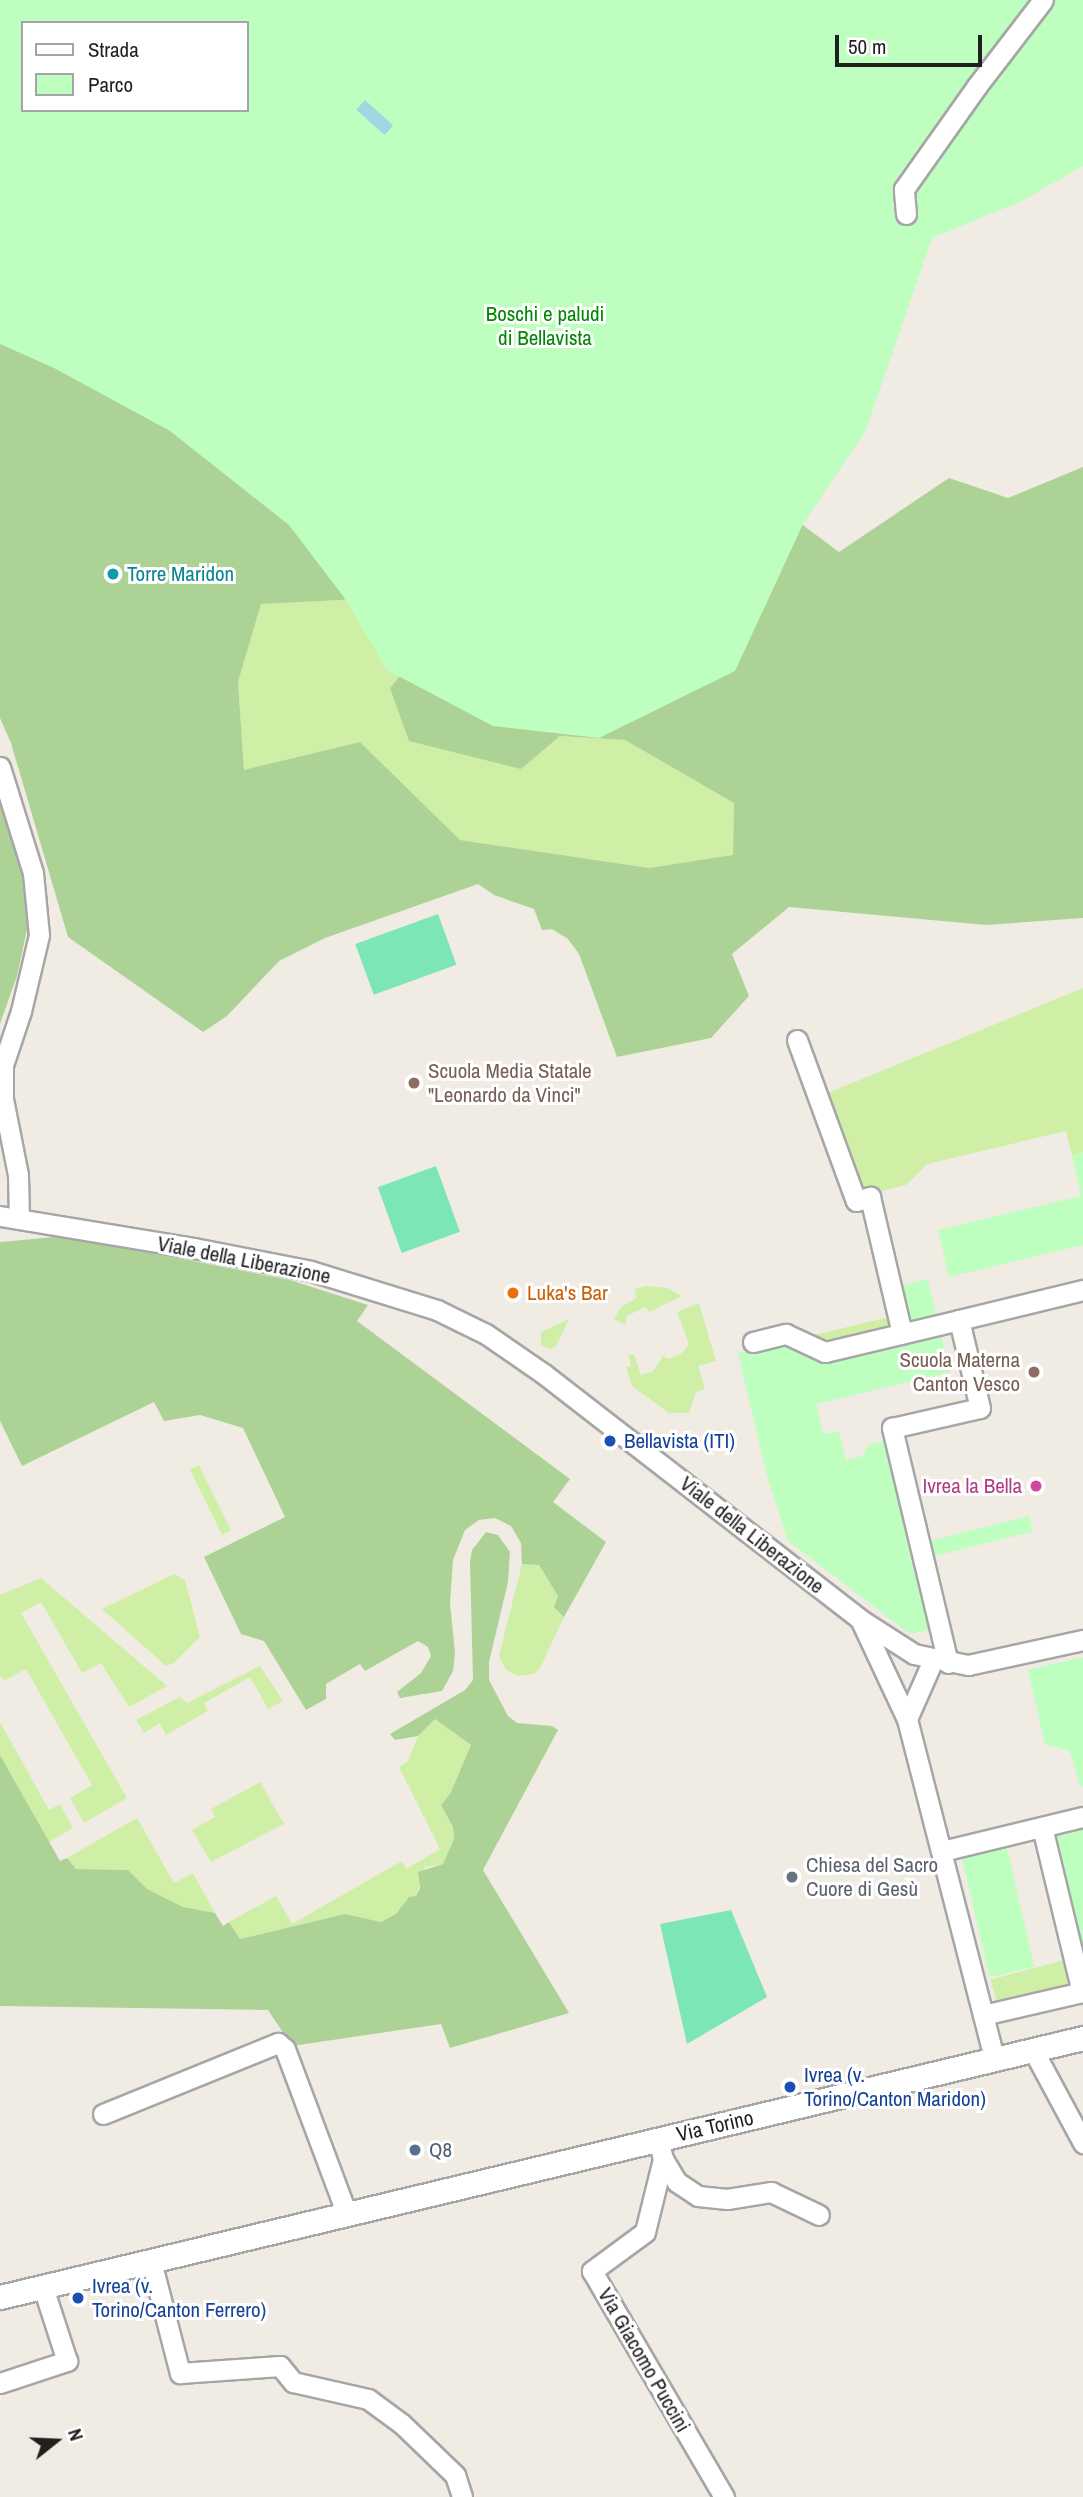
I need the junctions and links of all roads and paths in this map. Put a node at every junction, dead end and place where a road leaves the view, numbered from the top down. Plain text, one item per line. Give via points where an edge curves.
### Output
1 (1043, 0) edge
2 (905, 214) dead end
3 (0, 767) edge
4 (797, 1040) dead end
5 (10, 1218) edge
6 (1083, 1290) edge
7 (959, 1320) junction
8 (902, 1333) junction
9 (753, 1342) dead end
10 (861, 1620) junction
11 (1083, 1640) edge
12 (940, 1661) junction
13 (907, 1719) junction
14 (1083, 1818) edge
15 (1042, 1828) junction
16 (942, 1851) junction
17 (1083, 1992) edge
18 (983, 2015) junction
19 (1083, 2038) edge
20 (1033, 2050) junction
21 (994, 2059) junction
22 (103, 2114) dead end
23 (1083, 2143) edge
24 (660, 2149) junction
25 (347, 2215) junction
26 (819, 2215) dead end
27 (151, 2261) junction
28 (43, 2287) junction
29 (0, 2297) edge
30 (0, 2383) edge
31 (462, 2497) edge
32 (724, 2497) edge

1 - 2 street via 904,189
3 - 5 street via 33,873 39,935 3,1065 3,1099 18,1175
4 - 8 street via 856,1200 870,1197
5 - 10 street, Viale della Liberazione via 311,1271 437,1310 486,1335 544,1374
6 - 7 street
7 - 8 street
7 - 12 street via 980,1408 892,1428
8 - 9 street via 825,1352 786,1334
10 - 12 street, Viale della Liberazione via 914,1654
10 - 13 street
11 - 12 street, Viale della Liberazione via 993,1662
12 - 13 street
13 - 16 street
14 - 15 street
15 - 16 street
15 - 17 street
16 - 18 street
17 - 18 street
18 - 21 street
19 - 20 street, Via Torino
20 - 21 street, Via Torino
20 - 23 street
21 - 24 street, Via Torino
22 - 25 street via 278,2043 285,2049
24 - 25 street, Via Torino
24 - 26 street via 677,2182 698,2196 727,2199 771,2192
24 - 32 street, Via Giacomo Puccini via 645,2232 592,2271
25 - 27 street, Via Torino
27 - 28 street, Via Torino
27 - 31 street via 180,2373 280,2366 293,2382 368,2399 402,2424 454,2475
28 - 29 street, Via Torino
28 - 30 street via 67,2361

